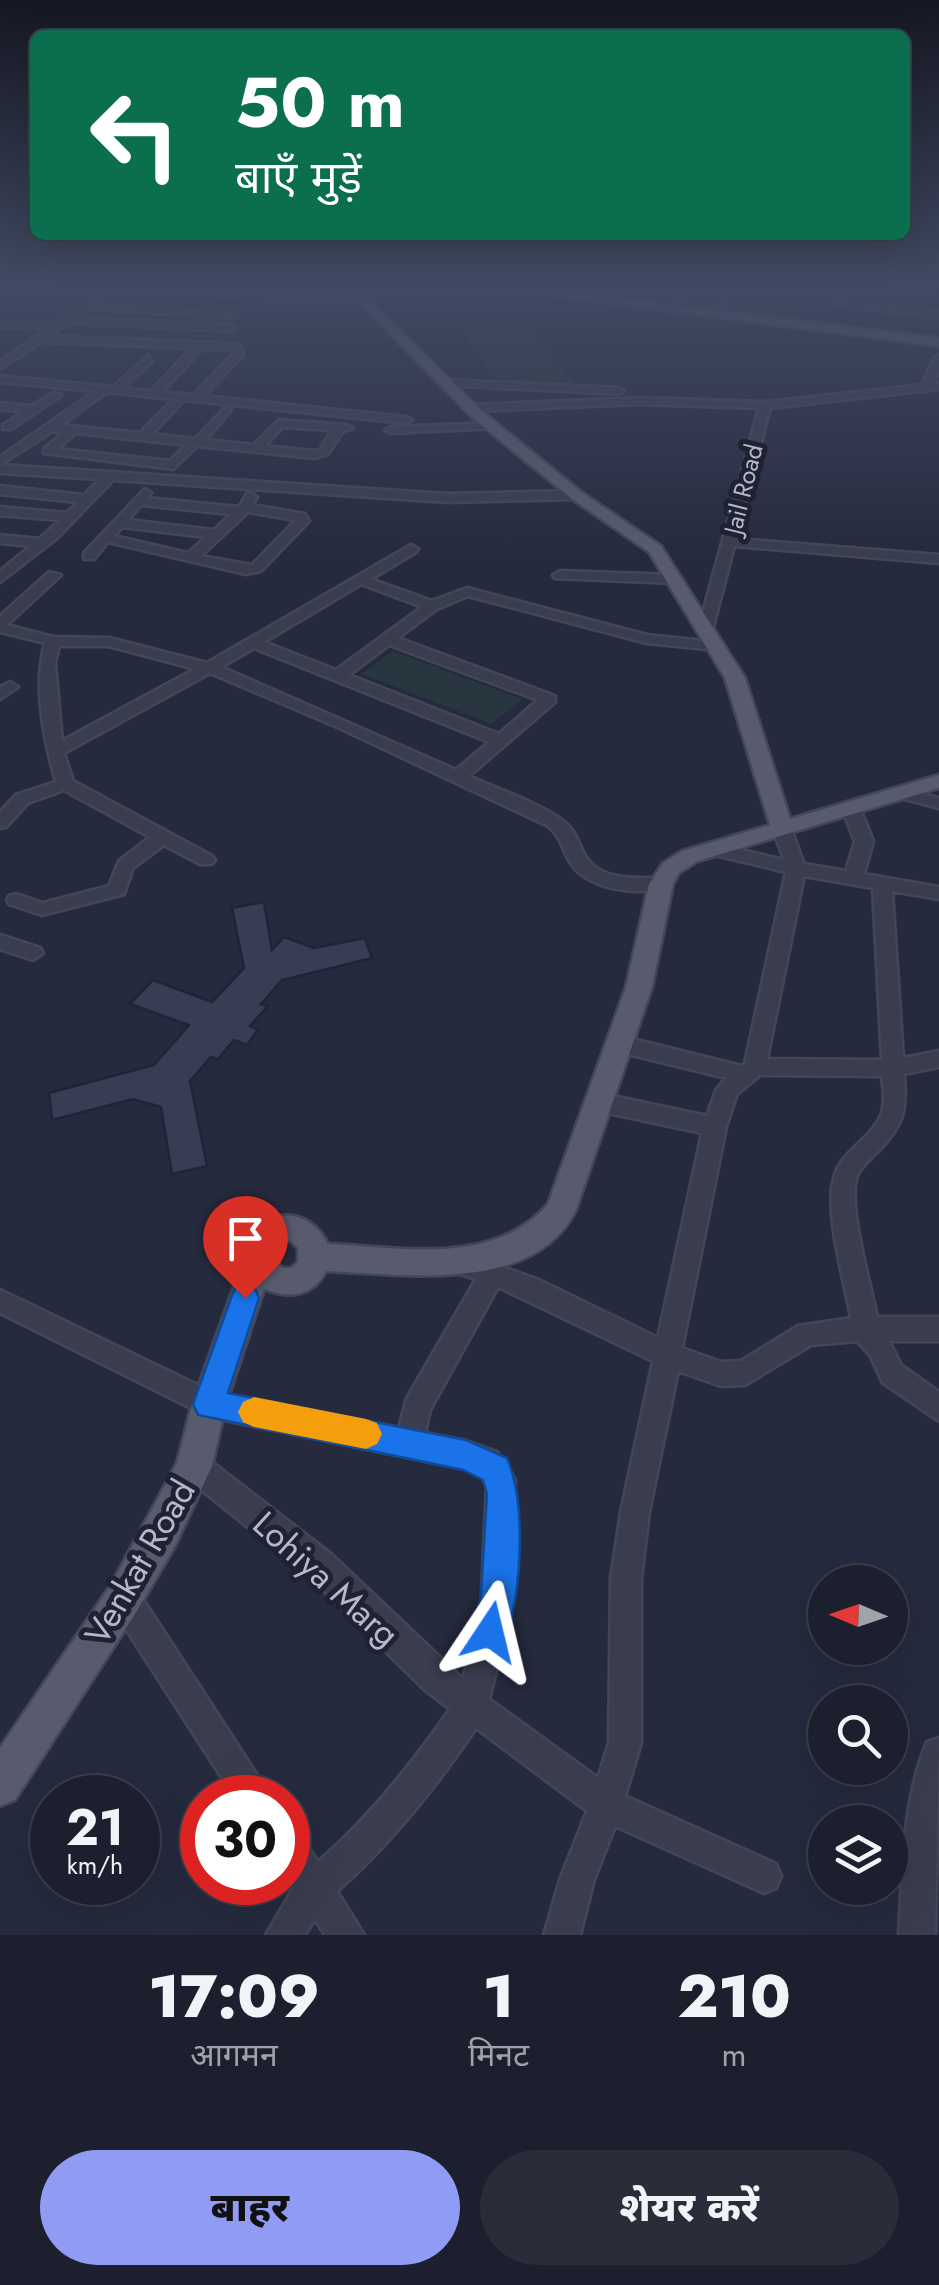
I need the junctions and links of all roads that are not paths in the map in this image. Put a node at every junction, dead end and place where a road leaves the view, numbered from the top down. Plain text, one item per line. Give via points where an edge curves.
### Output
1 (126, 376) edge
2 (170, 376) edge
3 (217, 376) edge
4 (439, 376) edge
5 (0, 377) edge
6 (446, 383) junction
7 (110, 389) junction
8 (935, 389) edge
9 (0, 390) edge
10 (153, 394) junction
11 (57, 395) junction
12 (90, 398) junction
13 (196, 398) junction
14 (178, 401) junction
15 (646, 401) junction
16 (764, 405) junction
17 (0, 406) edge
18 (471, 408) junction
19 (34, 410) junction
20 (406, 420) dead end
21 (492, 426) junction
22 (4, 427) edge
23 (339, 428) junction
24 (45, 430) junction
25 (74, 430) junction
26 (143, 438) junction
27 (196, 443) junction
28 (257, 449) junction
29 (0, 465) edge
30 (109, 477) junction
31 (156, 480) junction
32 (256, 488) junction
33 (0, 490) edge
34 (576, 495) junction
35 (87, 499) junction
36 (138, 501) junction
37 (244, 509) junction
38 (0, 510) edge
39 (68, 517) junction
40 (120, 523) junction
41 (218, 534) junction
42 (107, 538) junction
43 (0, 539) edge
44 (730, 542) junction
45 (40, 543) junction
46 (411, 549) dead end
47 (89, 556) dead end
48 (191, 558) junction
49 (939, 559) edge
50 (560, 574) dead end
51 (54, 575) dead end
52 (0, 578) edge
53 (359, 579) junction
54 (675, 579) junction
55 (432, 606) junction
56 (0, 626) edge
57 (706, 627) junction
58 (390, 640) junction
59 (53, 641) junction
60 (252, 642) junction
61 (717, 646) junction
62 (209, 668) junction
63 (338, 676) junction
64 (502, 741) junction
65 (55, 752) junction
66 (458, 777) junction
67 (939, 781) edge
68 (66, 784) junction
69 (899, 792) junction
70 (939, 804) edge
71 (850, 806) junction
72 (0, 823) edge
73 (781, 826) junction
74 (162, 836) junction
75 (712, 849) junction
76 (206, 860) dead end
77 (796, 869) junction
78 (853, 879) junction
79 (661, 884) junction
80 (882, 884) junction
81 (939, 894) edge
82 (16, 900) dead end
83 (0, 942) edge
84 (33, 953) dead end
85 (620, 1044) junction
86 (939, 1059) edge
87 (893, 1068) junction
88 (749, 1070) junction
89 (599, 1102) junction
90 (715, 1127) junction
91 (460, 1263) junction
92 (492, 1274) junction
93 (0, 1302) edge
94 (862, 1329) junction
95 (939, 1329) edge
96 (665, 1354) junction
97 (209, 1404) junction
98 (939, 1408) edge
99 (409, 1443) junction
100 (194, 1466) junction
101 (124, 1598) junction
102 (471, 1707) junction
103 (939, 1754) edge
104 (240, 1775) edge
105 (0, 1784) edge
106 (606, 1805) junction
107 (764, 1876) dead end
108 (310, 1880) edge
109 (315, 1887) junction
110 (284, 1935) edge
111 (346, 1935) edge
112 (562, 1935) edge
113 (917, 1935) edge

1 - 7 street
2 - 10 street
3 - 13 street
4 - 6 main road
5 - 7 street
6 - 15 street via 630,392
6 - 18 main road
7 - 10 street
7 - 12 street
8 - 16 street, Jail Road
9 - 11 street
10 - 14 street
11 - 12 street
11 - 19 street
12 - 24 street
13 - 14 street
13 - 20 street
14 - 26 street
14 - 27 street via 226,410
15 - 16 street
15 - 18 street
16 - 44 street, Jail Road
17 - 19 street
18 - 21 main road
19 - 22 street
21 - 23 street
21 - 34 main road
22 - 24 street
23 - 28 street via 319,454
23 - 28 street via 279,422
24 - 25 street
24 - 29 street
25 - 26 street
25 - 27 street via 48,451 173,465
26 - 27 street
27 - 28 street
29 - 30 street
30 - 31 street
30 - 35 street
31 - 32 street
31 - 36 street
32 - 34 street via 462,499
32 - 37 street
33 - 35 street
34 - 54 main road via 654,549
35 - 39 street
36 - 37 street
36 - 40 street
37 - 41 street
37 - 48 street via 304,521 256,568
38 - 39 street
39 - 45 street
40 - 41 street
40 - 42 street
41 - 48 street
42 - 47 street
42 - 48 street
43 - 45 street
44 - 49 street
44 - 57 street, Jail Road
45 - 52 street
46 - 53 street
50 - 54 street
51 - 56 street
53 - 55 street
53 - 60 street
54 - 57 main road
55 - 58 street
55 - 61 street via 467,592 647,639
56 - 59 street
57 - 61 main road
58 - 63 street
58 - 64 street via 549,699
59 - 62 street via 110,642
59 - 65 street via 47,663
60 - 62 street
60 - 63 street
61 - 73 main road via 735,678
62 - 65 street
62 - 66 street
63 - 64 street
64 - 66 street
65 - 68 street
66 - 79 street via 567,831 578,860 600,880
67 - 69 main road
68 - 72 street via 22,799
68 - 74 street
69 - 70 street
69 - 71 main road
71 - 73 main road
71 - 78 street via 864,841
73 - 75 main road
73 - 77 street
74 - 76 street
74 - 82 street via 125,864 120,887 112,892 46,908
75 - 77 street
75 - 79 main road via 671,868
77 - 78 street
77 - 88 street
78 - 80 street
79 - 85 main road
80 - 81 street
80 - 87 street
83 - 84 street
85 - 88 street
85 - 89 main road
86 - 87 street
87 - 88 street
87 - 94 street via 892,1118 843,1181
88 - 90 street via 727,1090
89 - 90 street
89 - 91 main road via 561,1210 545,1229 508,1251
90 - 96 street
91 - 92 street
91 - 97 main road, Venkat Road via 316,1257 308,1235 282,1230 260,1246
92 - 96 street
92 - 99 street via 417,1407
93 - 97 street
94 - 95 street
94 - 96 street via 807,1334 733,1375
94 - 98 street via 892,1374
96 - 106 street via 626,1579 625,1743
97 - 99 street
97 - 100 main road, Venkat Road
99 - 102 street via 486,1462 501,1480 496,1613
100 - 101 main road, Venkat Road
100 - 102 street, Lohiya Marg via 320,1566
101 - 104 street
101 - 105 main road, Venkat Road
102 - 106 street, Lohiya Marg
102 - 109 street via 357,1851
103 - 113 street via 923,1819
106 - 107 street, Lohiya Marg
106 - 112 street
108 - 109 street
109 - 110 street
109 - 111 street

